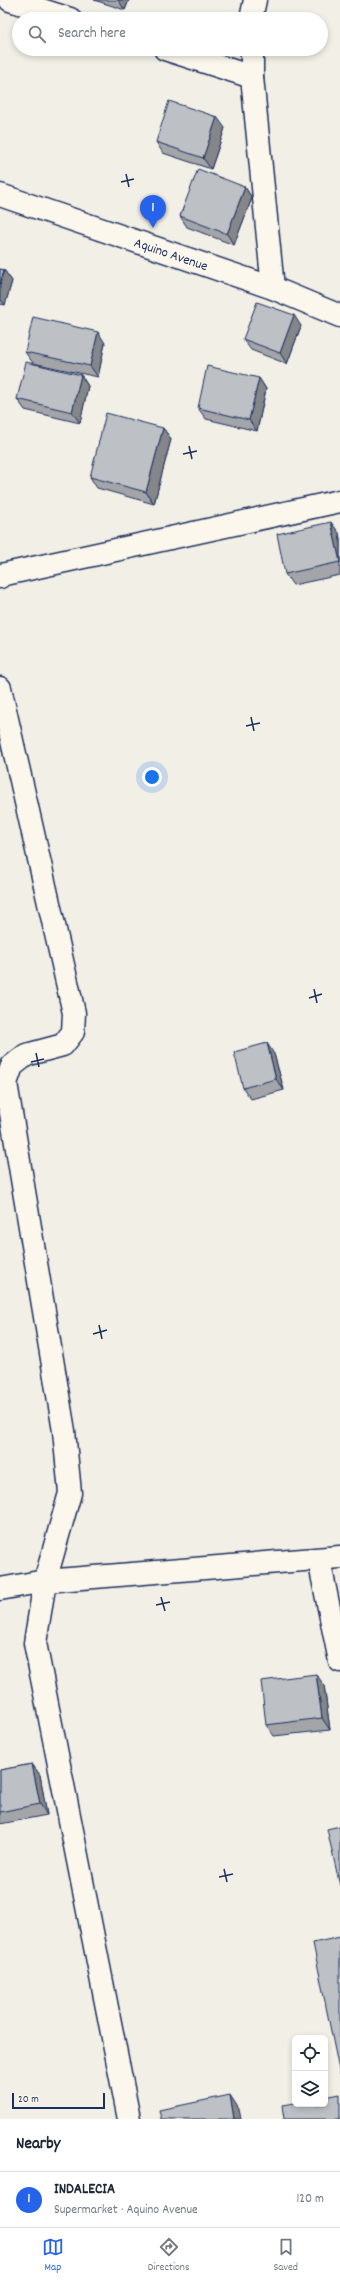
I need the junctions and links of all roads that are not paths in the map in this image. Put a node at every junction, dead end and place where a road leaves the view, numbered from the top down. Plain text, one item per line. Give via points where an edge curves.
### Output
1 (10, 0) edge
2 (255, 0) edge
3 (48, 12) edge
4 (252, 12) edge
5 (188, 56) edge
6 (252, 56) edge
7 (252, 76) junction
8 (0, 195) edge
9 (273, 288) junction
10 (340, 316) edge
11 (340, 500) edge
12 (0, 577) edge
13 (0, 688) edge
14 (329, 1559) edge
15 (45, 1581) junction
16 (0, 1589) edge
17 (340, 1661) edge
18 (129, 2119) edge

1 - 3 street
2 - 4 street
5 - 7 street
6 - 7 street
7 - 9 street
8 - 9 street, Aquino Avenue
9 - 10 street, Aquino Avenue
11 - 12 street
13 - 15 street via 74,1013 73,1032 64,1045 26,1054 12,1066 6,1083 64,1431 70,1493
14 - 15 street
14 - 17 street
15 - 16 street
15 - 18 street via 36,1643

